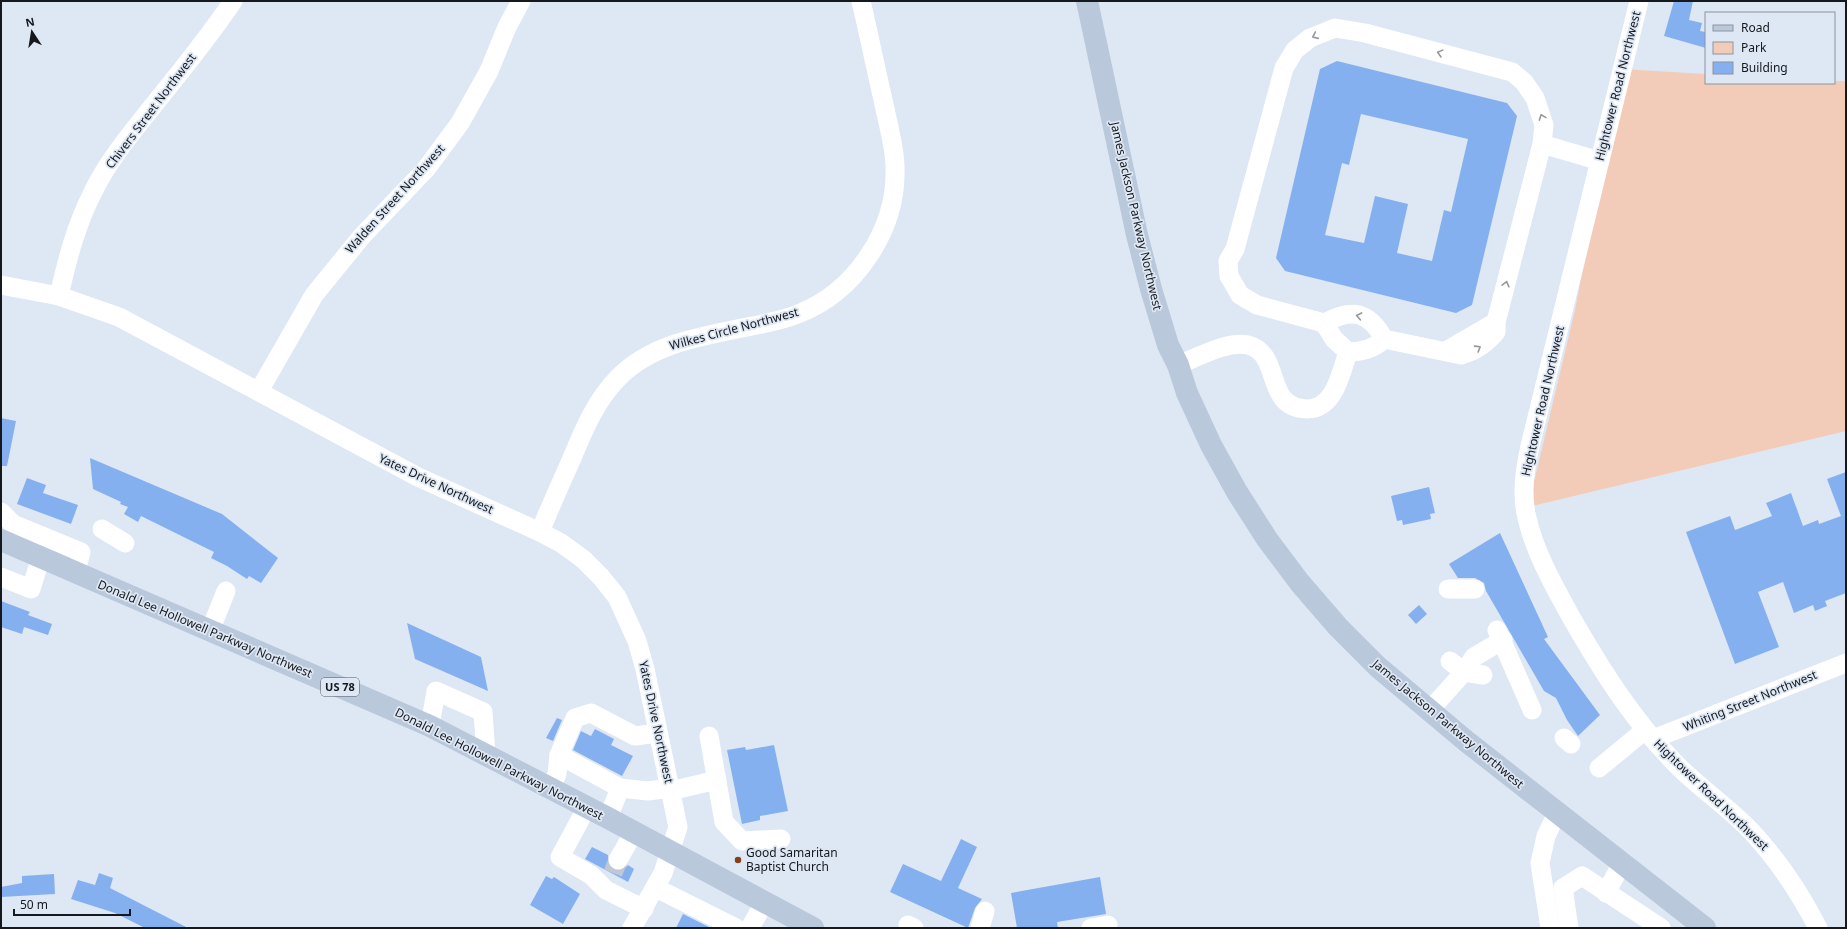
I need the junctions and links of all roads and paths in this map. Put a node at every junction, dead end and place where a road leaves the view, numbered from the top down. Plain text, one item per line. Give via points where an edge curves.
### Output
1 (233, 1) edge
2 (521, 1) edge
3 (861, 1) edge
4 (1088, 1) edge
5 (1640, 1) edge
6 (1542, 144) junction
7 (1600, 161) junction
8 (1, 285) edge
9 (59, 296) junction
10 (1324, 323) junction
11 (1384, 339) junction
12 (1348, 352) junction
13 (1178, 365) junction
14 (259, 391) junction
15 (1, 512) edge
16 (102, 529) dead end
17 (540, 532) junction
18 (1, 540) edge
19 (125, 543) dead end
20 (41, 557) junction
21 (76, 572) junction
22 (1, 577) edge
23 (1475, 589) dead end
24 (1448, 590) dead end
25 (226, 591) dead end
26 (210, 630) junction
27 (1846, 663) edge
28 (1457, 667) junction
29 (1483, 675) dead end
30 (1532, 710) dead end
31 (1429, 711) junction
32 (430, 726) junction
33 (658, 733) junction
34 (1649, 735) junction
35 (709, 736) dead end
36 (486, 755) junction
37 (559, 755) junction
38 (1599, 768) dead end
39 (717, 780) junction
40 (550, 788) junction
41 (620, 788) junction
42 (670, 789) junction
43 (587, 807) junction
44 (1557, 813) junction
45 (608, 818) junction
46 (634, 832) junction
47 (781, 839) dead end
48 (671, 852) junction
49 (1622, 863) junction
50 (612, 875) junction
51 (656, 888) junction
52 (1606, 893) junction
53 (765, 901) junction
54 (644, 909) junction
55 (632, 928) edge
56 (736, 928) edge
57 (750, 928) edge
58 (813, 928) edge
59 (1550, 928) edge
60 (1569, 928) edge
61 (1661, 928) edge
62 (1705, 928) edge
63 (1818, 928) edge

1 - 9 street, Chivers Street Northwest via 209,36 128,138 93,191 72,244
2 - 14 street, Walden Street Northwest via 489,71 460,123 426,169 362,236 314,295
3 - 17 street, Wilkes Circle Northwest via 892,141 895,168 893,196 876,244 842,287 799,314 667,346 642,358 620,376 602,397 589,418
4 - 13 main road, James Jackson Parkway Northwest via 1149,283 1168,345
5 - 7 street, Hightower Road Northwest
6 - 7 street
6 -> 10 street via 1544,125 1535,98 1524,82 1512,72 1365,33 1335,28 1310,38 1295,50 1284,68 1235,249 1228,261 1229,276 1240,295 1257,305
11 -> 6 street via 1461,355 1472,352 1486,343 1496,332 1496,322
7 - 34 street, Hightower Road Northwest via 1530,446 1524,494 1533,539 1561,599 1615,691
8 - 9 street, Yates Drive Northwest
9 - 14 street, Yates Drive Northwest via 119,317
11 -> 10 street via 1374,323 1360,315 1341,315
10 - 12 street via 1334,339
11 - 12 street via 1378,345 1359,352
12 - 13 street via 1333,394 1318,408 1307,409 1291,407 1281,398 1265,355 1248,345 1229,345
13 - 31 main road, James Jackson Parkway Northwest via 1187,393 1211,445 1266,539 1338,627 1378,667
14 - 17 street, Yates Drive Northwest via 418,477
15 - 21 street via 13,524 81,552
16 - 19 street
17 - 33 street, Yates Drive Northwest via 583,559 616,597 637,641
18 - 20 main road, Donald Lee Hollowell Parkway Northwest / US 78
20 - 21 main road, Donald Lee Hollowell Parkway Northwest / US 78
20 - 22 street via 31,589
21 - 26 main road, Donald Lee Hollowell Parkway Northwest / US 78
23 - 24 street
25 - 26 street
26 - 32 main road, Donald Lee Hollowell Parkway Northwest / US 78
27 - 34 street, Whiting Street Northwest via 1727,702
28 - 29 street
28 - 30 street via 1474,657 1500,635
28 - 31 street
31 - 44 main road, James Jackson Parkway Northwest
32 - 36 main road, Donald Lee Hollowell Parkway Northwest / US 78
32 - 36 street via 436,691 484,712
33 - 37 street via 635,736 591,713 575,718
33 - 42 street, Yates Drive Northwest
34 - 38 street, Whiting Street Northwest
34 - 63 street, Hightower Road Northwest via 1675,763 1756,837 1790,880
35 - 39 street
36 - 40 main road, Donald Lee Hollowell Parkway Northwest / US 78
37 - 40 street via 557,774
37 - 41 street
39 - 42 street
39 - 47 street via 724,822 742,841
40 - 43 main road, Donald Lee Hollowell Parkway Northwest / US 78
41 - 42 street via 648,791
41 - 45 street
42 - 48 street, Yates Drive Northwest via 678,827
43 - 45 main road, Donald Lee Hollowell Parkway Northwest / US 78
43 - 50 street via 560,857 591,875
44 - 49 main road, James Jackson Parkway Northwest
44 - 59 street via 1546,836 1540,863
45 - 46 main road, Donald Lee Hollowell Parkway Northwest / US 78
46 - 48 main road, Donald Lee Hollowell Parkway Northwest / US 78
46 - 50 street
48 - 51 street, Yates Drive Northwest
48 - 53 main road, Donald Lee Hollowell Parkway Northwest / US 78
49 - 52 street
49 - 62 main road, James Jackson Parkway Northwest
50 - 54 street
51 - 54 street, Yates Drive Northwest
51 - 56 street
52 - 60 street via 1582,876 1563,888
52 - 61 street
53 - 57 street
53 - 58 main road, Donald Lee Hollowell Parkway Northwest / US 78
54 - 55 street, Yates Drive Northwest

